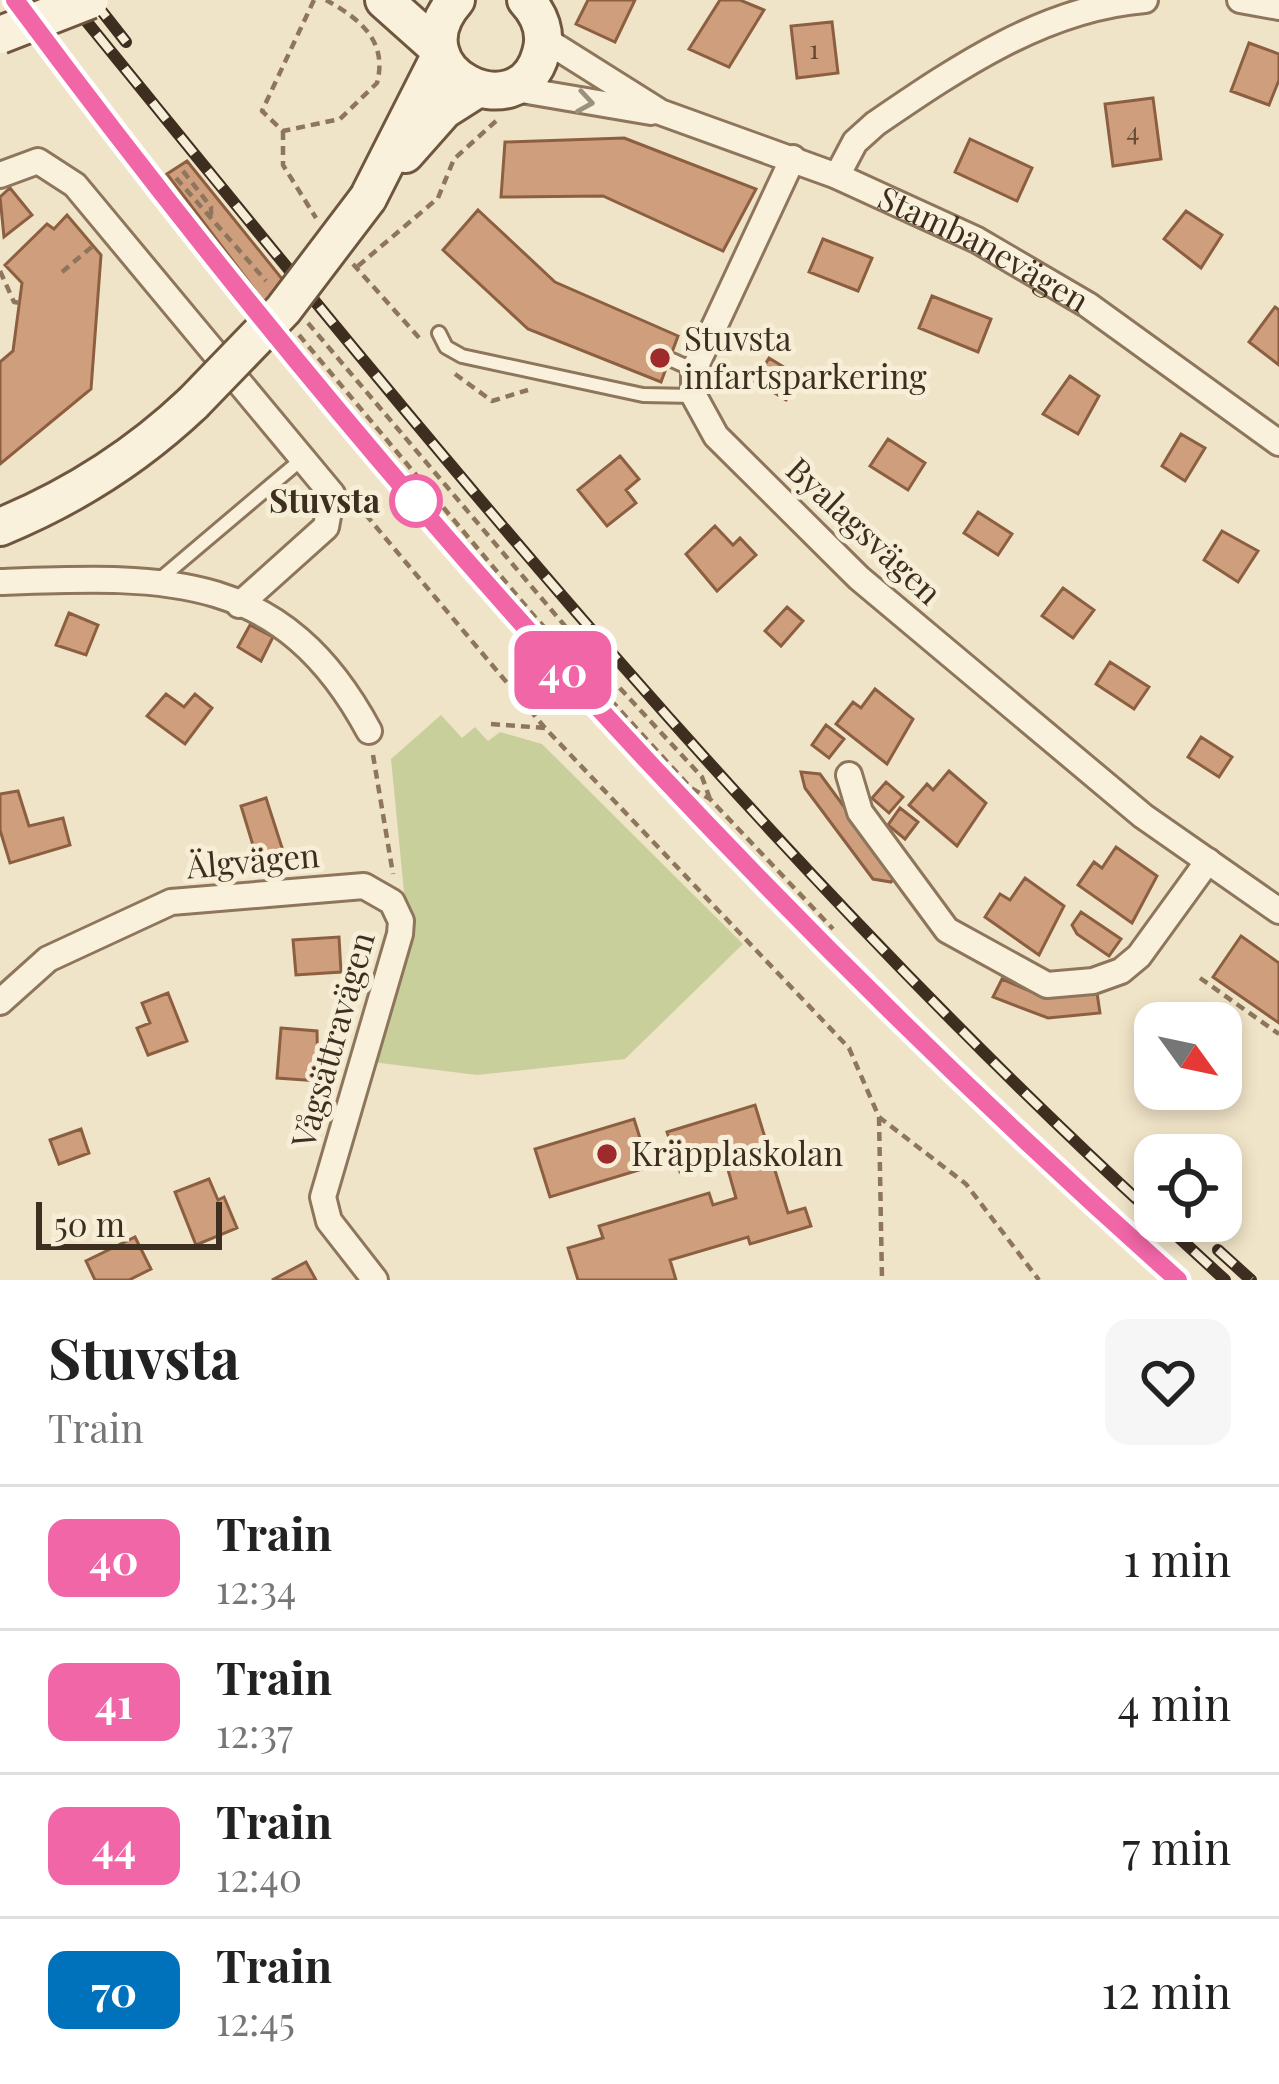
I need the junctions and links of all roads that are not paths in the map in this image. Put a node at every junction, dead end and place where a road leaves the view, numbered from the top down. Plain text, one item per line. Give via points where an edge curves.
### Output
1 (90, 0) edge
2 (384, 0) edge
3 (456, 0) edge
4 (1145, 0) edge
5 (1240, 0) edge
6 (1095, 2) edge
7 (1279, 7) edge
8 (540, 14) edge
9 (0, 35) edge
10 (441, 52) junction
11 (495, 99) junction
12 (660, 112) junction
13 (794, 158) junction
14 (0, 175) edge
15 (836, 176) junction
16 (368, 198) junction
17 (439, 333) dead end
18 (694, 396) junction
19 (1279, 443) edge
20 (302, 459) junction
21 (0, 527) edge
22 (159, 580) junction
23 (0, 582) edge
24 (239, 605) junction
25 (369, 731) road end
26 (849, 776) dead end
27 (1208, 861) junction
28 (392, 902) joint
29 (1279, 911) edge
30 (0, 1002) edge
31 (375, 1280) edge

1 - 9 street, bridge
2 - 10 street
3 - 10 street via 442,22
4 - 6 street
5 - 7 street
6 - 15 street via 1028,30 907,103 855,142
8 - 11 street via 540,60
8 - 12 street, Stambanevägen
10 - 11 street via 462,82
10 - 16 street
11 -> 12 street, Stambanevägen
11 - 16 street via 444,110
12 - 13 street, Stambanevägen
13 - 15 street, Stambanevägen
13 - 18 street via 683,365
14 - 20 street via 38,161 75,184
15 - 19 street, Stambanevägen via 977,240 1088,305
16 - 21 street, bridge via 283,310 193,403 122,463
17 - 18 lane via 462,356 643,395
18 - 27 street, Byalagsvägen via 716,436 859,578
20 - 22 lane
20 - 24 street via 332,494 326,527
22 - 23 street
22 - 24 street
24 - 25 street via 322,656
26 - 27 street via 860,812 947,930 1047,985 1120,971
27 - 29 street, Byalagsvägen
28 - 30 street, Älgvägen via 364,886 171,902 48,959
28 - 31 street, Vågsättravägen via 400,934 323,1197 329,1221

